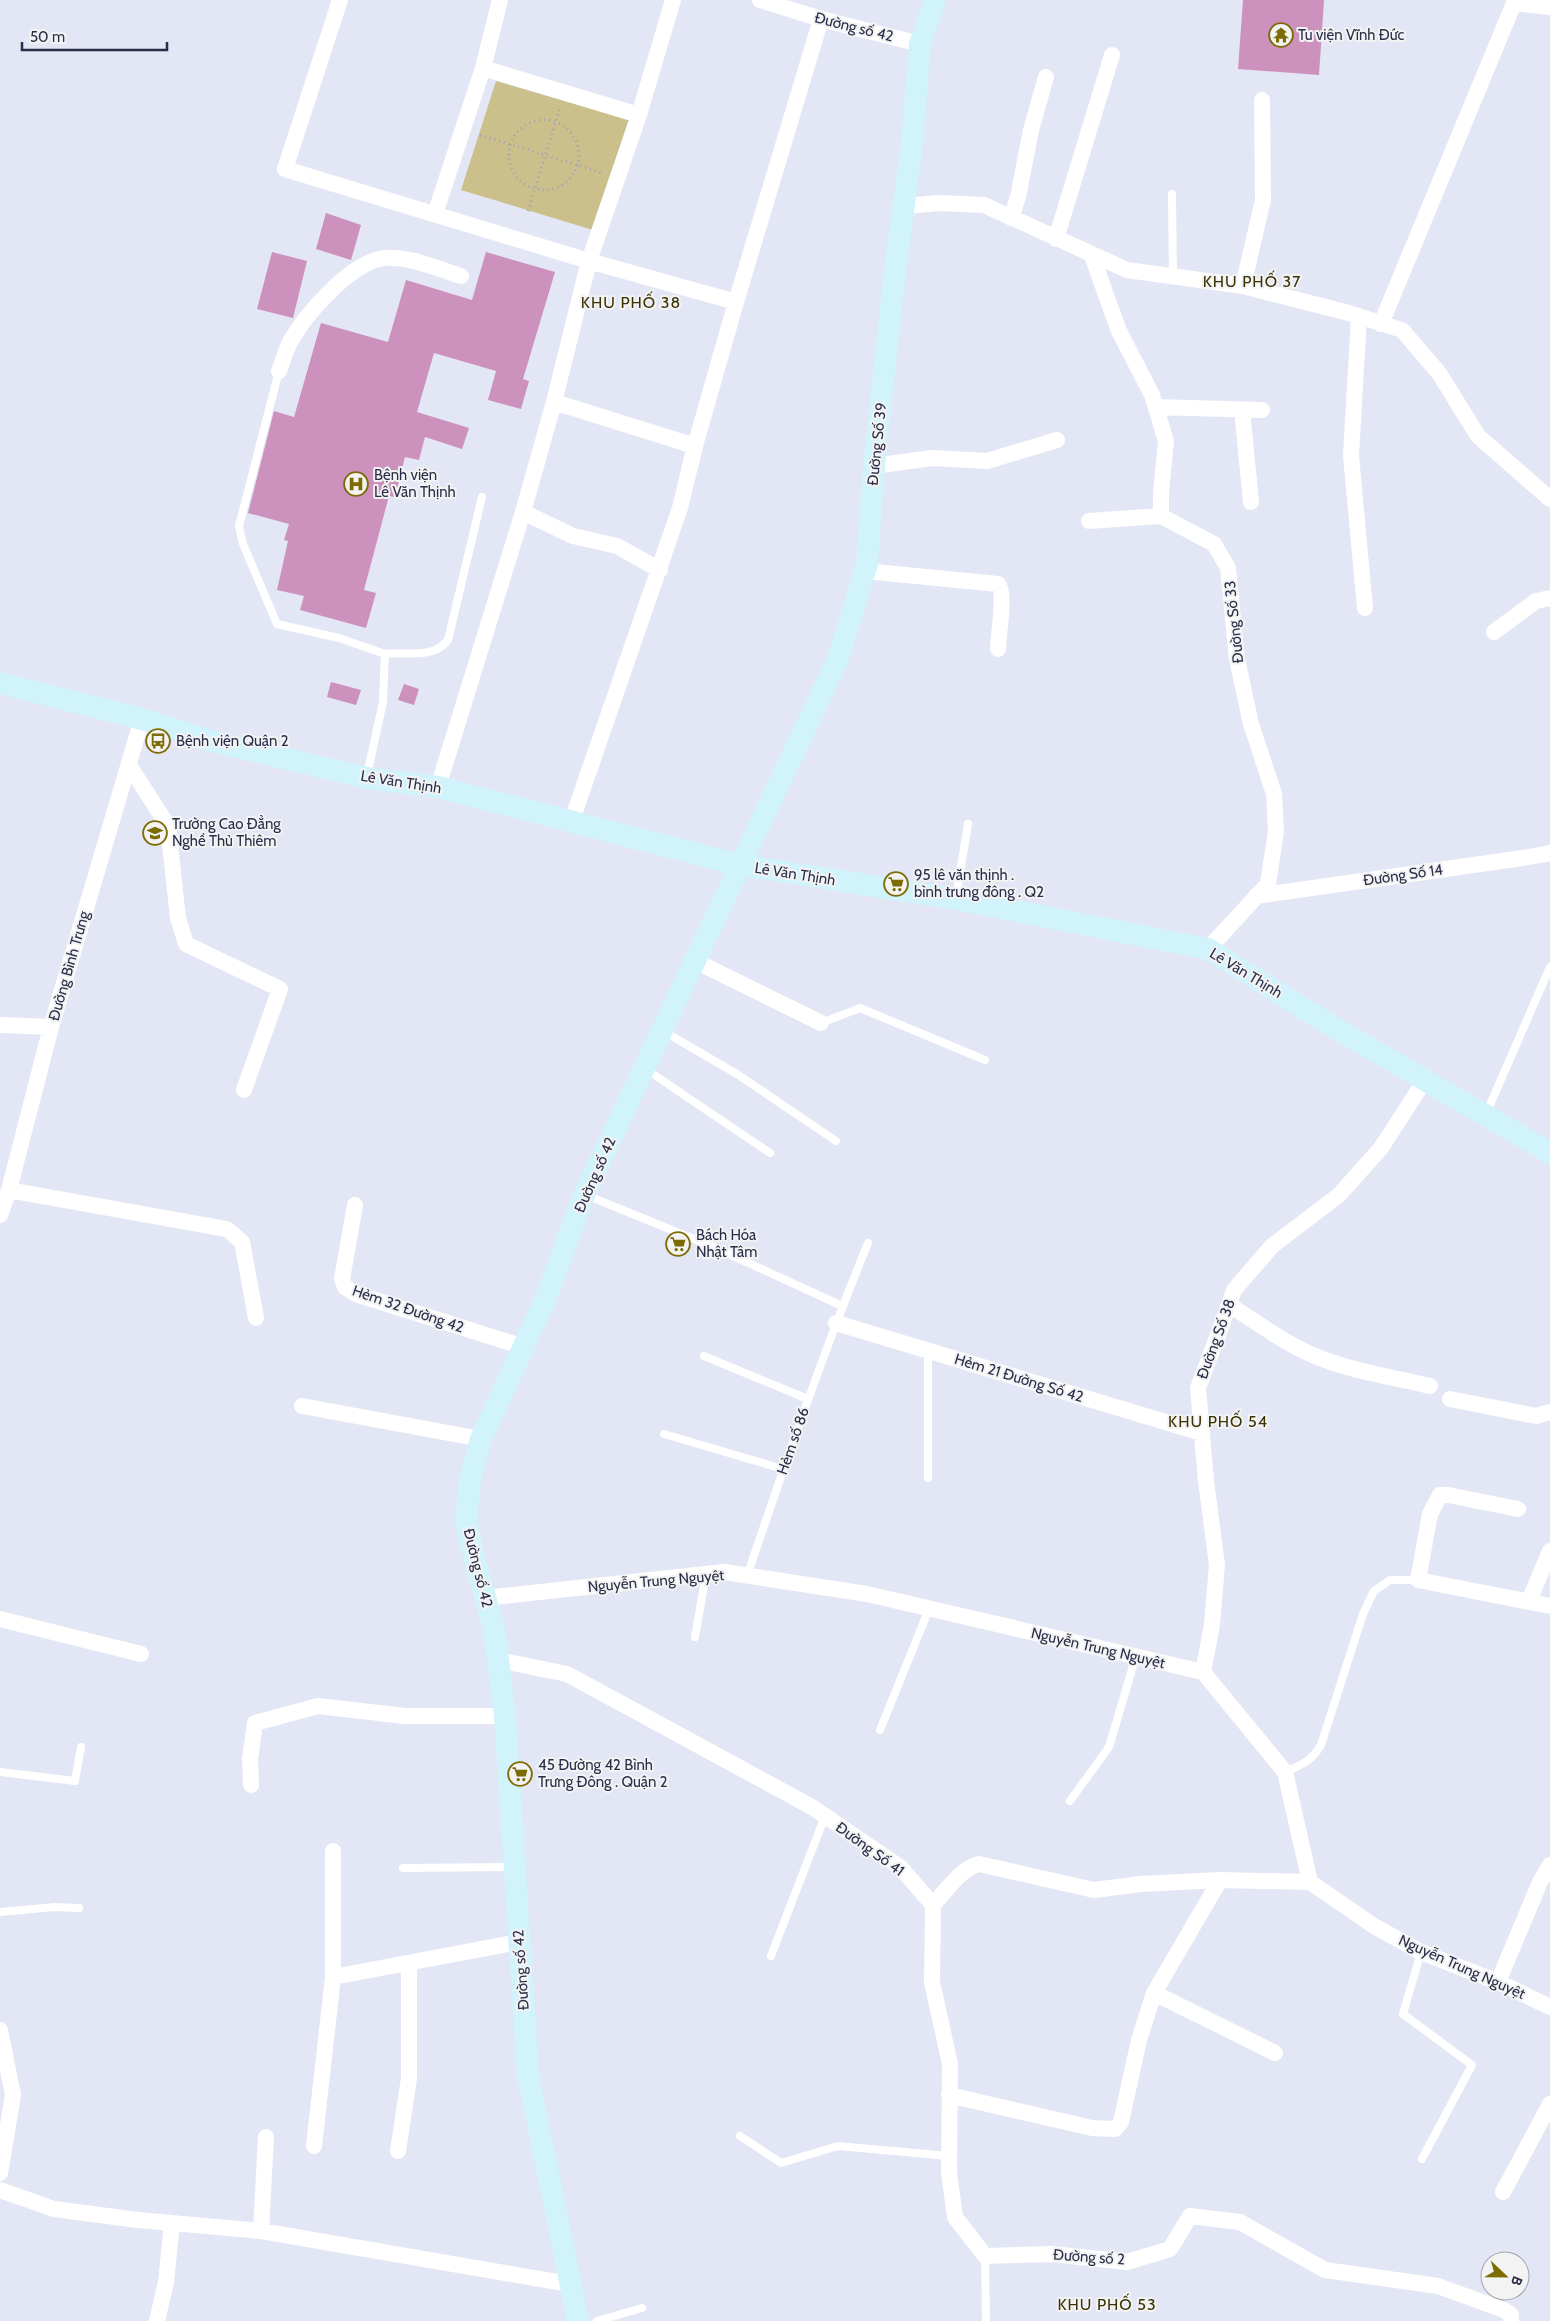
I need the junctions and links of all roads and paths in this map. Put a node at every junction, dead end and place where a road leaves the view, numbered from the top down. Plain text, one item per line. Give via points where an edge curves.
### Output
1 (340, 0) edge
2 (500, 0) edge
3 (673, 0) edge
4 (760, 0) edge
5 (934, 0) edge
6 (1550, 7) edge
7 (821, 19) junction
8 (920, 44) junction
9 (1112, 55) dead end
10 (483, 68) junction
11 (1046, 77) dead end
12 (562, 100) dead end
13 (1262, 100) dead end
14 (640, 115) junction
15 (556, 122) junction
16 (479, 135) dead end
17 (511, 144) junction
18 (578, 165) junction
19 (610, 175) dead end
20 (535, 190) junction
21 (1172, 194) dead end
22 (905, 206) junction
23 (528, 210) dead end
24 (435, 214) junction
25 (1011, 218) junction
26 (1056, 239) junction
27 (1092, 256) junction
28 (589, 260) junction
29 (461, 276) dead end
30 (1173, 276) junction
31 (1243, 286) junction
32 (736, 302) junction
33 (1359, 316) junction
34 (1381, 324) junction
35 (279, 371) joint
36 (554, 402) junction
37 (1156, 407) junction
38 (1242, 410) junction
39 (1262, 410) dead end
40 (1057, 440) dead end
41 (695, 446) junction
42 (874, 466) junction
43 (482, 496) dead end
44 (1550, 499) edge
45 (1251, 502) dead end
46 (523, 512) junction
47 (1161, 516) junction
48 (1090, 521) dead end
49 (660, 570) junction
50 (864, 571) junction
51 (1550, 598) edge
52 (1365, 608) dead end
53 (1494, 632) dead end
54 (998, 649) dead end
55 (385, 654) junction
56 (0, 683) edge
57 (142, 719) junction
58 (129, 765) junction
59 (367, 778) junction
60 (438, 786) junction
61 (572, 820) junction
62 (968, 824) dead end
63 (1550, 852) edge
64 (740, 866) junction
65 (1256, 896) junction
66 (956, 898) junction
67 (1208, 949) junction
68 (695, 961) junction
69 (1550, 967) edge
70 (821, 1023) joint
71 (0, 1024) edge
72 (51, 1027) junction
73 (663, 1031) junction
74 (985, 1060) dead end
75 (645, 1068) junction
76 (1425, 1080) junction
77 (244, 1090) dead end
78 (1486, 1116) junction
79 (836, 1141) dead end
80 (1550, 1153) edge
81 (770, 1154) dead end
82 (9, 1190) junction
83 (584, 1195) junction
84 (355, 1205) dead end
85 (0, 1214) edge
86 (868, 1243) dead end
87 (1229, 1305) junction
88 (842, 1306) junction
89 (256, 1318) dead end
90 (836, 1323) junction
91 (524, 1347) junction
92 (928, 1350) junction
93 (704, 1356) dead end
94 (1430, 1386) dead end
95 (1450, 1398) dead end
96 (808, 1399) junction
97 (302, 1406) dead end
98 (1550, 1412) edge
99 (1202, 1432) junction
100 (664, 1434) dead end
101 (481, 1439) junction
102 (783, 1470) junction
103 (928, 1478) dead end
104 (1518, 1509) dead end
105 (1550, 1552) edge
106 (706, 1574) junction
107 (747, 1576) junction
108 (1418, 1580) junction
109 (485, 1598) junction
110 (1529, 1601) junction
111 (1550, 1606) edge
112 (929, 1608) junction
113 (0, 1619) edge
114 (695, 1637) dead end
115 (141, 1654) dead end
116 (1136, 1656) junction
117 (498, 1660) junction
118 (1203, 1672) junction
119 (505, 1716) junction
120 (880, 1730) dead end
121 (81, 1747) dead end
122 (0, 1772) edge
123 (1285, 1772) junction
124 (251, 1785) dead end
125 (1070, 1801) dead end
126 (825, 1816) junction
127 (333, 1851) dead end
128 (1550, 1865) edge
129 (515, 1867) junction
130 (403, 1868) dead end
131 (1220, 1880) junction
132 (1310, 1882) junction
133 (933, 1905) junction
134 (79, 1908) dead end
135 (0, 1912) edge
136 (520, 1942) junction
137 (1421, 1952) junction
138 (771, 1956) dead end
139 (409, 1964) junction
140 (333, 1977) junction
141 (1498, 1982) junction
142 (1154, 1993) junction
143 (1550, 2007) edge
144 (0, 2030) edge
145 (1275, 2053) dead end
146 (949, 2095) junction
147 (1550, 2104) edge
148 (740, 2136) dead end
149 (266, 2137) dead end
150 (314, 2146) dead end
151 (398, 2151) dead end
152 (949, 2156) junction
153 (1422, 2159) dead end
154 (0, 2173) edge
155 (0, 2190) edge
156 (1503, 2192) dead end
157 (172, 2223) junction
158 (261, 2231) junction
159 (985, 2256) junction
160 (569, 2284) junction
161 (642, 2308) dead end
162 (156, 2321) edge
163 (578, 2321) edge
164 (597, 2321) edge
165 (986, 2321) edge
166 (1511, 2321) edge

1 - 24 street via 286,169
2 - 10 street
3 - 14 street
4 - 7 street, Đường số 42
5 - 8 street, Đường Số 39
6 - 34 street via 1514,3
7 - 8 street, Đường số 42
7 - 32 street
8 - 22 street, Đường Số 39
9 - 26 street
10 - 14 street
10 - 24 street
11 - 25 street
12 - 15 path
13 - 31 street via 1263,200
14 - 28 street
15 - 17 path via 545,120 524,126
15 - 18 path via 573,134 578,149
15 - 20 path
16 - 17 path
17 - 18 path
17 - 20 path via 509,156 513,172 524,185
18 - 19 path
18 - 20 path via 561,186 546,191
20 - 23 path
21 - 30 lane
22 - 25 street via 938,203 984,205
22 - 42 street, Đường Số 39
24 - 28 street
25 - 26 street
26 - 27 street
27 - 30 street via 1127,270
27 - 37 street via 1119,331
28 - 32 street
28 - 36 street
29 - 35 street via 400,259 379,259 360,267 307,317 290,343
30 - 31 street
31 - 33 street
32 - 41 street
33 - 34 street
33 - 52 street via 1351,456
34 - 44 street via 1402,330 1439,373 1478,436
35 - 55 lane via 240,526 243,544 277,624 339,638
36 - 41 street
36 - 46 street
37 - 38 street
37 - 47 street via 1166,441
38 - 39 street
38 - 45 street
40 - 42 street via 987,461 932,458
41 - 49 street
42 - 50 street, Đường Số 39
43 - 55 lane via 448,640 443,646 426,653
46 - 49 street via 573,536 617,546
46 - 60 street
47 - 48 street
47 - 65 street, Đường Số 33 via 1214,544 1228,568 1237,659 1251,724 1274,794 1276,831 1268,884
49 - 61 street
50 - 54 street via 998,584 1001,597
50 - 64 street, Đường Số 39 via 838,659
51 - 53 street via 1536,601
55 - 59 lane via 384,702
56 - 57 street, Lê Văn Thịnh
57 - 58 street, Đường Bình Trưng
57 - 59 street, Lê Văn Thịnh via 208,740
58 - 72 street, Đường Bình Trưng
58 - 77 street via 168,826 178,918 186,944 280,988
59 - 60 street, Lê Văn Thịnh
60 - 61 street, Lê Văn Thịnh
61 - 64 street, Lê Văn Thịnh
62 - 66 lane
63 - 65 street, Đường Số 14
64 - 66 street, Lê Văn Thịnh
64 - 68 street, Đường số 42
65 - 67 street, Đường Số 33
66 - 67 street, Lê Văn Thịnh
67 - 76 street, Lê Văn Thịnh
68 - 70 street
68 - 73 street, Đường số 42
69 - 78 lane
70 - 74 lane via 860,1008
71 - 72 street
72 - 82 street, Đường Bình Trưng
73 - 75 street, Đường số 42
73 - 79 lane via 737,1074
75 - 81 lane
75 - 83 street, Đường số 42
76 - 78 street, Lê Văn Thịnh
76 - 87 street, Đường Số 38 via 1381,1148 1339,1195 1272,1246 1234,1290
78 - 80 street, Lê Văn Thịnh
82 - 85 street, Đường Bình Trưng
82 - 89 street via 227,1230 242,1242
83 - 88 lane via 716,1248
83 - 91 street, Đường số 42
84 - 91 street, Hẻm 32 Đường 42 via 342,1279 345,1287 356,1294
86 - 88 lane, Hẻm số 86
87 - 94 street via 1315,1356
87 - 99 street, Đường Số 38 via 1198,1388
88 - 90 lane, Hẻm số 86
90 - 92 street, Hẻm 21 Đường Số 42
90 - 96 lane, Hẻm số 86
91 - 101 street, Đường số 42
92 - 99 street, Hẻm 21 Đường Số 42
92 - 103 lane
93 - 96 lane
95 - 98 street via 1536,1416
96 - 102 lane, Hẻm số 86
97 - 101 street
99 - 118 street, Đường Số 38 via 1217,1565 1212,1625
100 - 102 lane
101 - 109 street, Đường số 42 via 470,1479 466,1521
102 - 107 lane, Hẻm số 86
104 - 108 street via 1440,1495 1430,1514
105 - 110 street
106 - 107 street, Nguyễn Trung Nguyệt via 724,1572
106 - 109 street, Nguyễn Trung Nguyệt
106 - 114 lane
107 - 112 street, Nguyễn Trung Nguyệt via 868,1594
108 - 110 street
108 - 123 lane via 1390,1580 1374,1592 1362,1614 1321,1745 1306,1763
109 - 117 street, Đường số 42 via 494,1628
110 - 111 street
112 - 116 street, Nguyễn Trung Nguyệt
112 - 120 lane
113 - 115 street
116 - 118 street, Nguyễn Trung Nguyệt
116 - 125 lane via 1109,1747
117 - 119 street, Đường số 42
117 - 126 street, Đường Số 41 via 567,1674
118 - 123 street
119 - 124 street via 405,1716 318,1706 255,1723 250,1759
119 - 129 street, Đường số 42
121 - 122 lane via 75,1781
123 - 132 street
126 - 133 street, Đường Số 41 via 900,1867
126 - 138 lane
127 - 140 street
128 - 141 street
129 - 130 lane
129 - 136 street, Đường số 42
131 - 132 street
131 - 133 street via 1094,1890 979,1864 970,1868
131 - 142 street
132 - 137 street, Nguyễn Trung Nguyệt via 1374,1926
133 - 146 street via 932,1982 950,2064
134 - 135 lane
136 - 139 street
136 - 160 street, Đường số 42 via 528,2075
137 - 141 street, Nguyễn Trung Nguyệt
137 - 153 lane via 1403,2014 1472,2065
139 - 140 street
139 - 151 street via 409,2078
140 - 150 street
141 - 143 street, Nguyễn Trung Nguyệt
142 - 145 street
142 - 146 street via 1139,2040 1121,2122 1115,2128 1092,2128
144 - 154 street via 13,2095
146 - 152 street
147 - 156 street
148 - 152 lane via 781,2163 838,2146
149 - 158 street
152 - 159 street via 955,2217
155 - 157 street via 54,2209
157 - 158 street
157 - 162 street via 166,2282
158 - 160 street
159 - 165 lane
159 - 166 street, Đường số 2 via 1053,2254 1127,2262 1170,2249 1190,2216 1240,2222 1325,2270 1438,2286 1504,2310 1511,2315
160 - 163 street, Đường số 42
161 - 164 lane

